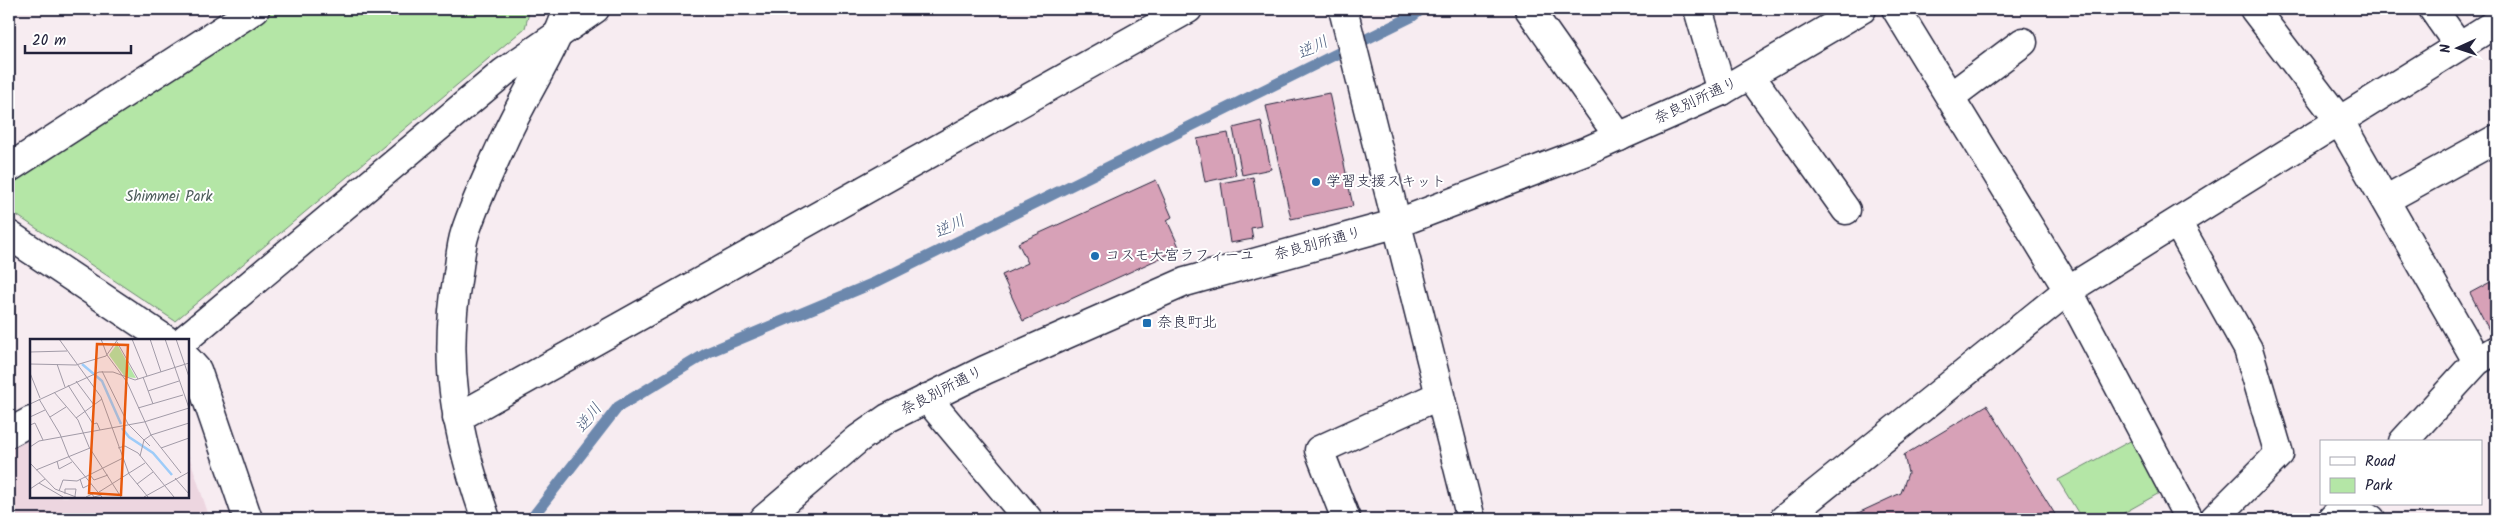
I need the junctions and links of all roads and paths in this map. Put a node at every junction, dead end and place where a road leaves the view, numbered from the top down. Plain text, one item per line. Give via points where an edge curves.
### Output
1 (255, 9) edge
2 (568, 9) edge
3 (595, 9) edge
4 (1188, 9) edge
5 (1529, 9) edge
6 (1698, 9) edge
7 (1862, 9) edge
8 (1896, 9) edge
9 (2254, 9) edge
10 (2433, 9) edge
11 (1345, 15) edge
12 (2496, 23) edge
13 (559, 35) junction
14 (2023, 42) dead end
15 (2459, 46) junction
16 (1750, 75) junction
17 (1722, 91) junction
18 (1950, 97) junction
19 (2339, 120) junction
20 (1619, 137) junction
21 (2496, 138) edge
22 (9, 168) edge
23 (2385, 200) junction
24 (1846, 210) dead end
25 (2177, 222) junction
26 (1398, 223) junction
27 (9, 235) edge
28 (2068, 290) junction
29 (165, 339) edge
30 (185, 339) edge
31 (2487, 356) edge
32 (189, 361) edge
33 (1440, 395) junction
34 (927, 398) junction
35 (457, 418) junction
36 (30, 422) edge
37 (9, 433) edge
38 (2405, 440) edge
39 (2345, 506) edge
40 (2350, 506) edge
41 (248, 519) edge
42 (486, 519) edge
43 (764, 519) edge
44 (1028, 519) edge
45 (1346, 519) edge
46 (1471, 519) edge
47 (1784, 519) edge
48 (2189, 519) edge
49 (2214, 519) edge
50 (2332, 519) edge
51 (2371, 519) edge

1 - 22 street
2 - 13 street
3 - 13 street
4 - 35 street
5 - 20 street
6 - 17 street
7 - 16 street, 奈良別所通り
8 - 18 street
9 - 19 street
10 - 15 street
11 - 26 street
12 - 15 street
13 - 30 street via 504,72
13 - 35 street via 504,140 464,234 454,298 450,362
14 - 18 street
15 - 19 street
16 - 17 street, 奈良別所通り
16 - 24 street
17 - 20 street, 奈良別所通り
18 - 28 street
19 - 23 street
19 - 25 street
20 - 26 street, 奈良別所通り
21 - 23 street
23 - 31 street
25 - 28 street
25 - 49 street via 2248,349 2279,454
26 - 33 street
26 - 34 street, 奈良別所通り via 1184,282
27 - 29 street
28 - 47 street
28 - 48 street
31 - 38 street
32 - 41 street via 197,370
33 - 45 street via 1319,450
33 - 46 street
34 - 43 street, 奈良別所通り via 888,418 858,439
34 - 44 street
35 - 42 street via 468,469
36 - 37 street
39 - 50 street
40 - 51 street

